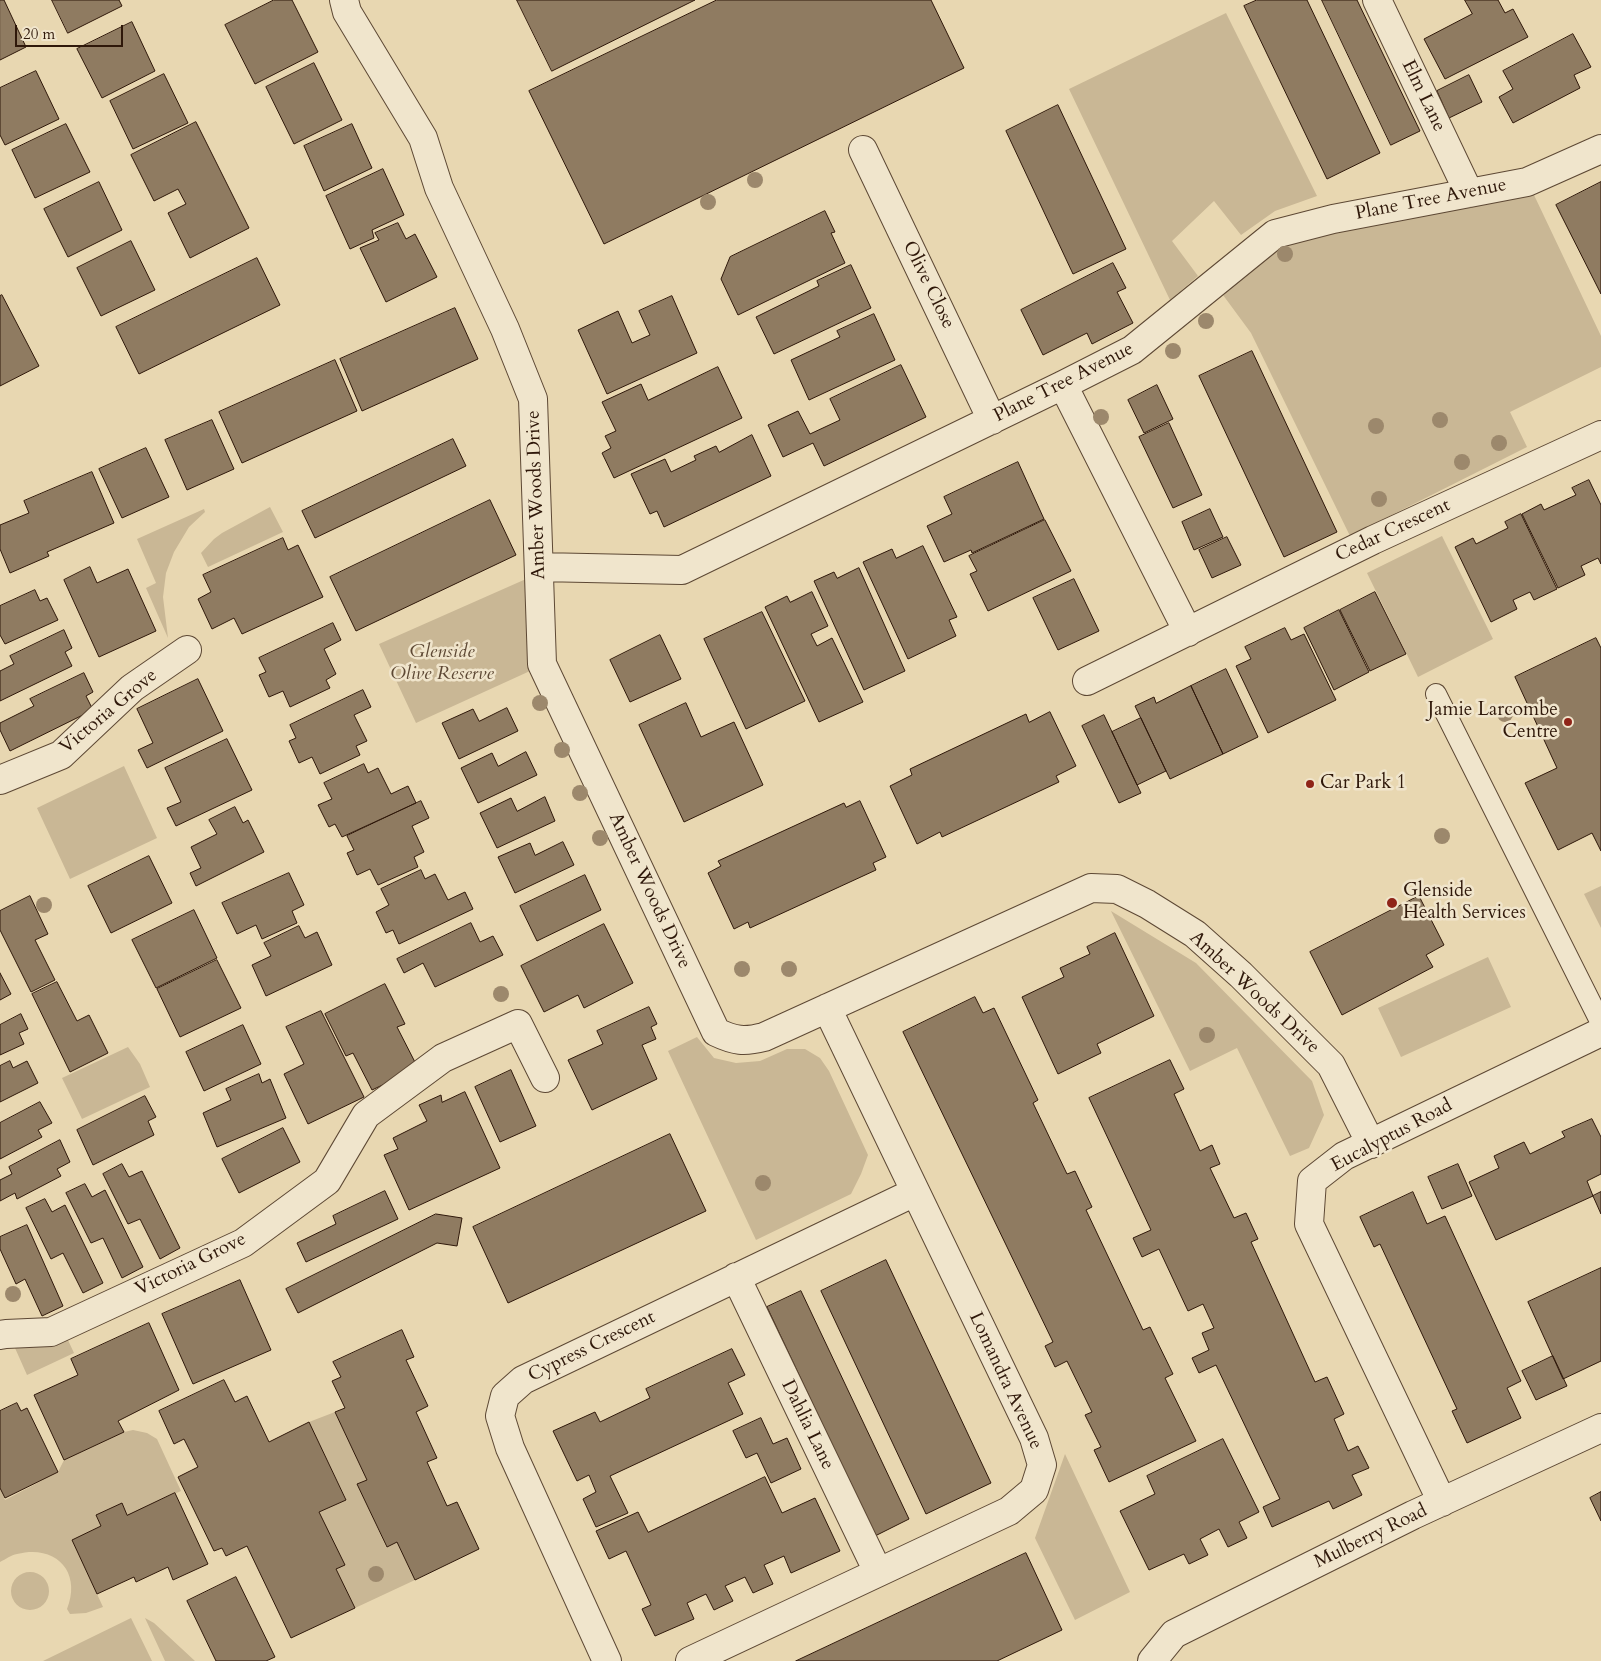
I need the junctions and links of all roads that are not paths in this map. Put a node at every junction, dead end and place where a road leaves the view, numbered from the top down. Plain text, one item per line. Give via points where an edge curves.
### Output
1 (344, 0) edge
2 (1377, 0) edge
3 (863, 150) dead end
4 (1601, 150) edge
5 (1469, 193) junction
6 (1064, 385) junction
7 (992, 420) junction
8 (1601, 435) edge
9 (539, 566) junction
10 (1188, 632) junction
11 (186, 650) dead end
12 (1087, 682) dead end
13 (1436, 694) dead end
14 (0, 780) edge
15 (827, 1008) junction
16 (1601, 1023) edge
17 (1601, 1032) edge
18 (545, 1078) dead end
19 (1371, 1144) junction
20 (915, 1192) junction
21 (736, 1277) junction
22 (0, 1335) edge
23 (1601, 1428) edge
24 (1442, 1502) junction
25 (878, 1572) junction
26 (607, 1661) edge
27 (690, 1661) edge
28 (1152, 1661) edge

1 - 9 street, Amber Woods Drive via 347,12 423,138 439,188 505,329 533,398
2 - 5 street, Elm Lane
3 - 7 street, Olive Close
4 - 5 street, Plane Tree Avenue via 1527,182
5 - 6 street, Plane Tree Avenue via 1333,219 1275,234 1132,350
6 - 7 street, Plane Tree Avenue
6 - 10 street
7 - 9 street, Plane Tree Avenue via 682,570
8 - 10 street, Cedar Crescent via 1373,540
9 - 15 street, Amber Woods Drive via 542,664 716,1032 733,1040 750,1041
10 - 12 street, Cedar Crescent
11 - 14 street, Victoria Grove via 132,688 61,755
13 - 16 lane
15 - 19 street, Amber Woods Drive via 1091,888 1117,889 1195,934 1255,989 1331,1066
15 - 20 street, Lomandra Avenue
17 - 19 street, Eucalyptus Road
18 - 22 street, Victoria Grove via 518,1024 444,1058 366,1115 327,1181 243,1243 51,1332
19 - 24 street, Eucalyptus Road via 1344,1156 1312,1181 1309,1224
20 - 21 street, Cypress Crescent
20 - 25 street, Lomandra Avenue via 1034,1438 1042,1465 1034,1490 1009,1511
21 - 25 street, Dahlia Lane
21 - 26 street, Cypress Crescent via 522,1380 505,1396 500,1416 510,1448
23 - 24 street, Mulberry Road
24 - 28 street, Mulberry Road via 1174,1634
25 - 27 street, Lomandra Avenue

